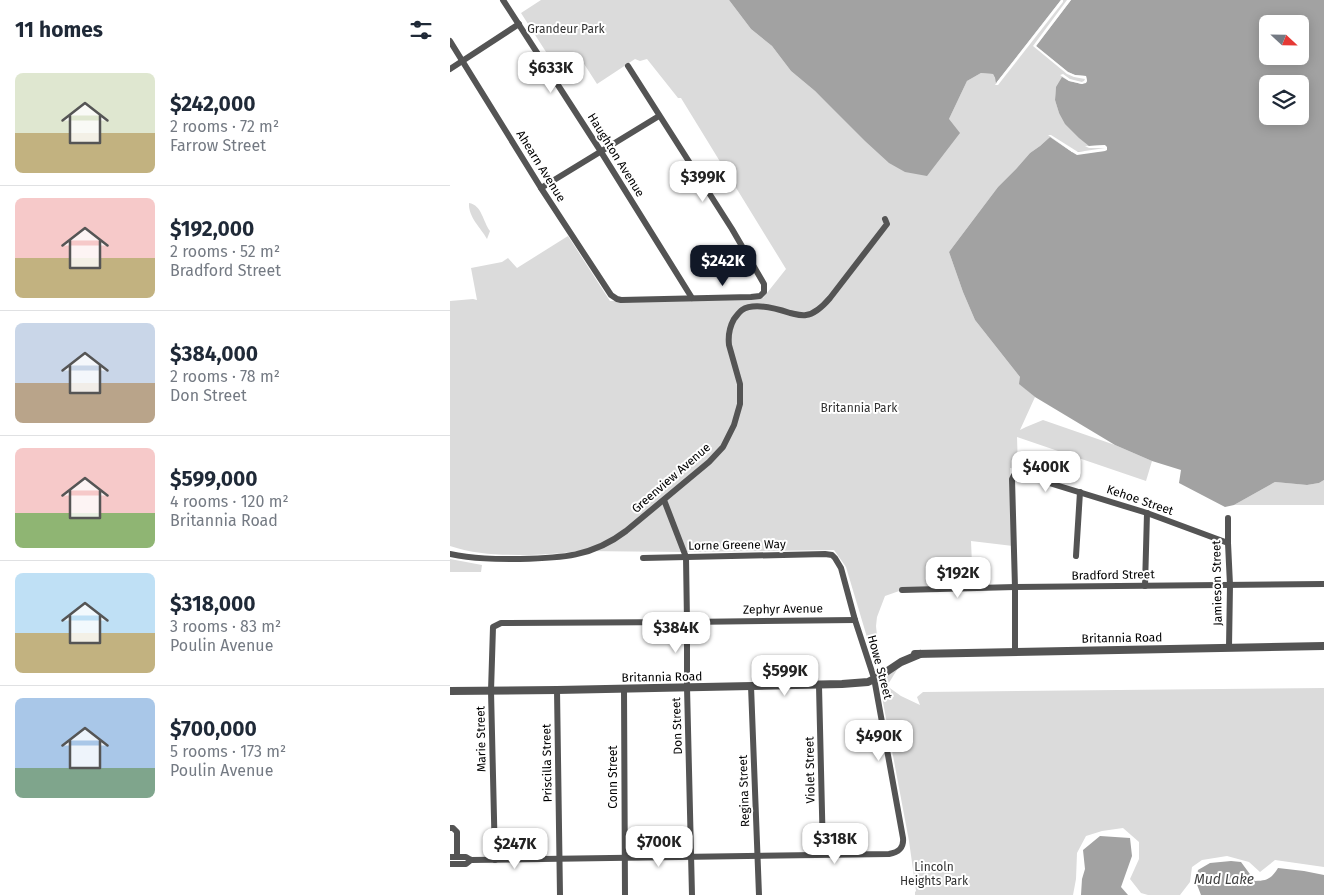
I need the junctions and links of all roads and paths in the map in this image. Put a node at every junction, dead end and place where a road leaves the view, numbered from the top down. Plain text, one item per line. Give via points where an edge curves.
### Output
1 (503, 0) edge
2 (519, 24) junction
3 (450, 41) edge
4 (463, 60) junction
5 (628, 66) dead end
6 (450, 69) edge
7 (659, 116) junction
8 (601, 152) junction
9 (541, 188) junction
10 (884, 219) dead end
11 (692, 298) junction
12 (1080, 492) junction
13 (664, 500) junction
14 (1147, 514) junction
15 (1228, 518) dead end
16 (1228, 544) junction
17 (450, 554) edge
18 (832, 555) joint
19 (1076, 556) dead end
20 (686, 557) junction
21 (642, 558) dead end
22 (1324, 584) edge
23 (1230, 585) junction
24 (1145, 586) junction
25 (1015, 587) junction
26 (902, 590) dead end
27 (855, 620) junction
28 (687, 622) junction
29 (501, 623) joint
30 (1324, 646) edge
31 (1229, 647) junction
32 (1015, 652) junction
33 (874, 678) junction
34 (751, 686) junction
35 (819, 686) junction
36 (687, 687) junction
37 (624, 689) junction
38 (557, 690) junction
39 (450, 691) edge
40 (491, 691) junction
41 (450, 828) edge
42 (823, 854) junction
43 (692, 856) junction
44 (758, 856) junction
45 (454, 857) edge
46 (624, 858) junction
47 (560, 859) junction
48 (471, 860) junction
49 (495, 860) junction
50 (450, 864) edge
51 (560, 895) edge
52 (625, 895) edge
53 (692, 895) edge
54 (759, 895) edge

1 - 2 street, Haughton Avenue
2 - 4 street
2 - 8 street, Haughton Avenue
3 - 4 street, Ahearn Avenue
4 - 6 street
4 - 9 street, Ahearn Avenue
5 - 7 street
7 - 8 street
7 - 11 street via 764,284 764,292 760,296
8 - 9 street
8 - 11 street, Haughton Avenue
9 - 11 street, Ahearn Avenue via 611,295 617,299
10 - 13 street, Greenview Avenue via 887,224 830,298 811,314 804,316 752,307 742,310 736,317 728,339 740,384 740,404 734,425 723,448
12 - 14 street, Kehoe Street
12 - 19 street
12 - 25 street, Kehoe Street via 1014,475
13 - 17 street, Greenview Avenue via 614,540 578,554 488,560
13 - 20 street, Don Street
14 - 16 street, Kehoe Street
14 - 24 street
15 - 16 street, Jamieson Street
16 - 23 street, Jamieson Street
18 - 20 street, Lorne Greene Way
18 - 27 street, Howe Street via 841,568
20 - 21 street, Lorne Greene Way
20 - 28 street, Don Street
22 - 23 street, Bradford Street
23 - 24 street, Bradford Street
23 - 31 street, Jamieson Street
24 - 25 street, Bradford Street
25 - 26 street, Bradford Street
25 - 32 street
27 - 28 street, Zephyr Avenue
27 - 33 street, Howe Street
28 - 29 street, Zephyr Avenue
28 - 36 street, Don Street
29 - 40 street, Marie Street via 493,627
30 - 31 street, Britannia Road
31 - 32 street, Britannia Road
32 - 33 street, Britannia Road via 920,654
33 - 35 street, Britannia Road via 868,682
33 - 42 street, Howe Street via 903,843 901,849 890,854
34 - 35 street, Britannia Road
34 - 36 street, Britannia Road
34 - 44 street, Regina Street
35 - 42 street, Violet Street
36 - 37 street, Britannia Road
36 - 43 street, Don Street
37 - 38 street, Britannia Road
37 - 46 street, Conn Street
38 - 40 street, Britannia Road
38 - 47 street, Priscilla Street
39 - 40 street, Britannia Road
40 - 49 street, Marie Street
41 - 45 street via 457,832
42 - 44 street
43 - 44 street
43 - 46 street
43 - 53 street, Don Street
44 - 54 street, Regina Street
45 - 48 street
46 - 47 street
46 - 52 street, Conn Street
47 - 49 street
47 - 51 street, Priscilla Street
48 - 49 street
48 - 50 street via 466,864

